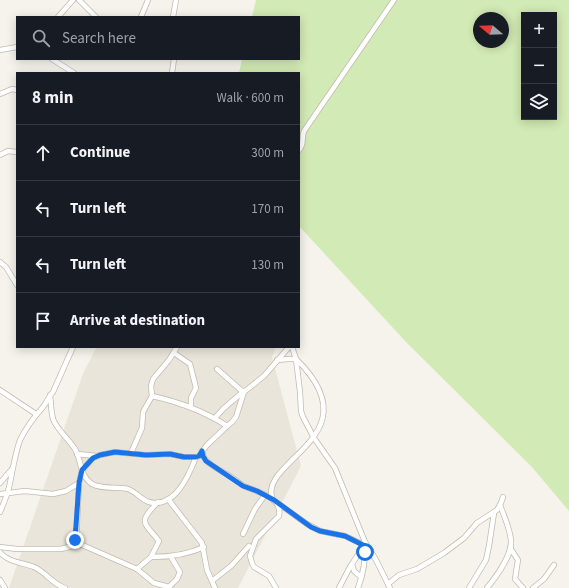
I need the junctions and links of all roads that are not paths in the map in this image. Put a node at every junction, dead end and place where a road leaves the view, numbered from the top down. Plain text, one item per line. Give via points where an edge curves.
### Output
1 (73, 0) edge
2 (79, 0) edge
3 (148, 0) edge
4 (176, 0) edge
5 (394, 0) edge
6 (59, 16) edge
7 (95, 16) edge
8 (141, 16) edge
9 (173, 16) edge
10 (16, 47) edge
11 (0, 50) edge
12 (54, 60) edge
13 (174, 60) edge
14 (72, 72) edge
15 (172, 72) edge
16 (16, 90) edge
17 (0, 94) edge
18 (300, 149) edge
19 (16, 152) edge
20 (0, 155) edge
21 (0, 262) edge
22 (16, 283) edge
23 (73, 348) edge
24 (176, 348) edge
25 (288, 348) edge
26 (292, 348) edge
27 (174, 353) junction
28 (296, 359) junction
29 (277, 360) junction
30 (217, 369) dead end
31 (0, 390) edge
32 (245, 390) junction
33 (50, 395) junction
34 (152, 396) junction
35 (191, 407) junction
36 (36, 414) junction
37 (215, 418) junction
38 (227, 426) junction
39 (314, 438) junction
40 (202, 451) junction
41 (131, 453) junction
42 (77, 454) junction
43 (97, 456) junction
44 (196, 457) junction
45 (12, 469) junction
46 (82, 470) junction
47 (79, 483) junction
48 (0, 484) edge
49 (66, 491) junction
50 (7, 493) junction
51 (0, 494) edge
52 (78, 494) junction
53 (265, 495) junction
54 (503, 496) dead end
55 (168, 499) junction
56 (275, 501) junction
57 (158, 502) junction
58 (500, 504) junction
59 (0, 512) edge
60 (494, 513) junction
61 (243, 534) dead end
62 (76, 544) junction
63 (364, 544) junction
64 (249, 546) dead end
65 (0, 547) edge
66 (204, 547) junction
67 (510, 548) junction
68 (0, 552) edge
69 (151, 557) junction
70 (171, 557) junction
71 (352, 564) junction
72 (554, 565) dead end
73 (137, 569) junction
74 (361, 577) junction
75 (0, 580) edge
76 (212, 581) junction
77 (389, 586) edge
78 (171, 587) edge
79 (5, 588) edge
80 (65, 588) edge
81 (215, 588) edge
82 (276, 588) edge
83 (339, 588) edge
84 (358, 588) edge
85 (469, 588) edge
86 (487, 588) edge
87 (523, 588) edge
88 (533, 588) edge

1 - 6 street
2 - 7 street
3 - 8 street
4 - 9 street
5 - 18 street via 304,131 303,145
10 - 11 street
12 - 14 street
13 - 15 street
16 - 17 street
19 - 20 street via 8,151
21 - 22 street
23 - 33 street via 54,392
24 - 27 street
25 - 29 street
26 - 28 street
27 - 34 street via 153,379
27 - 35 street via 190,364 196,388 191,398
28 - 29 street
28 - 39 street via 301,411
28 - 39 street via 315,383 324,405 323,417
29 - 32 street via 264,376
30 - 32 street
31 - 36 street
32 - 37 street
32 - 38 street via 236,417
33 - 36 street
33 - 42 street via 56,424
34 - 35 street
34 - 41 street
35 - 37 street
36 - 45 street via 20,441
37 - 38 street
38 - 40 street
39 - 56 street via 278,476 271,491
39 - 63 street via 335,468
40 - 44 street
40 - 53 street via 206,461 223,473 243,486
41 - 43 street via 115,452
41 - 44 street
42 - 43 street
42 - 46 street
43 - 46 street
44 - 55 street via 184,484
45 - 48 street
45 - 50 street
46 - 47 street
46 - 57 street via 88,481 98,486 128,489 149,502
47 - 49 street
47 - 52 street
49 - 50 street via 53,494 32,491
49 - 52 street
50 - 51 street
50 - 59 street
52 - 62 street
53 - 56 street
53 - 61 street
54 - 58 street
55 - 57 street
55 - 66 street
56 - 63 street via 320,531 345,536
56 - 82 street via 279,516 256,539 250,556 254,567 269,576
57 - 69 street via 147,514 145,521 148,530 159,541
58 - 60 street
58 - 67 street via 510,535
60 - 77 street via 477,523 464,538 439,557 400,575
60 - 85 street via 486,560
62 - 65 street via 61,549
62 - 73 street
63 - 71 street
63 - 74 street via 364,568
63 - 77 street via 376,560
64 - 76 street via 226,571
66 - 70 street
66 - 76 street via 207,570
67 - 86 street via 499,573
67 - 87 street via 518,560 515,579
68 - 80 street via 36,568 54,583
69 - 70 street
69 - 73 street
70 - 78 street via 180,572
71 - 74 street via 354,571
71 - 83 street
72 - 88 street via 544,579
73 - 78 street via 154,583
74 - 84 street
75 - 79 street
76 - 81 street

